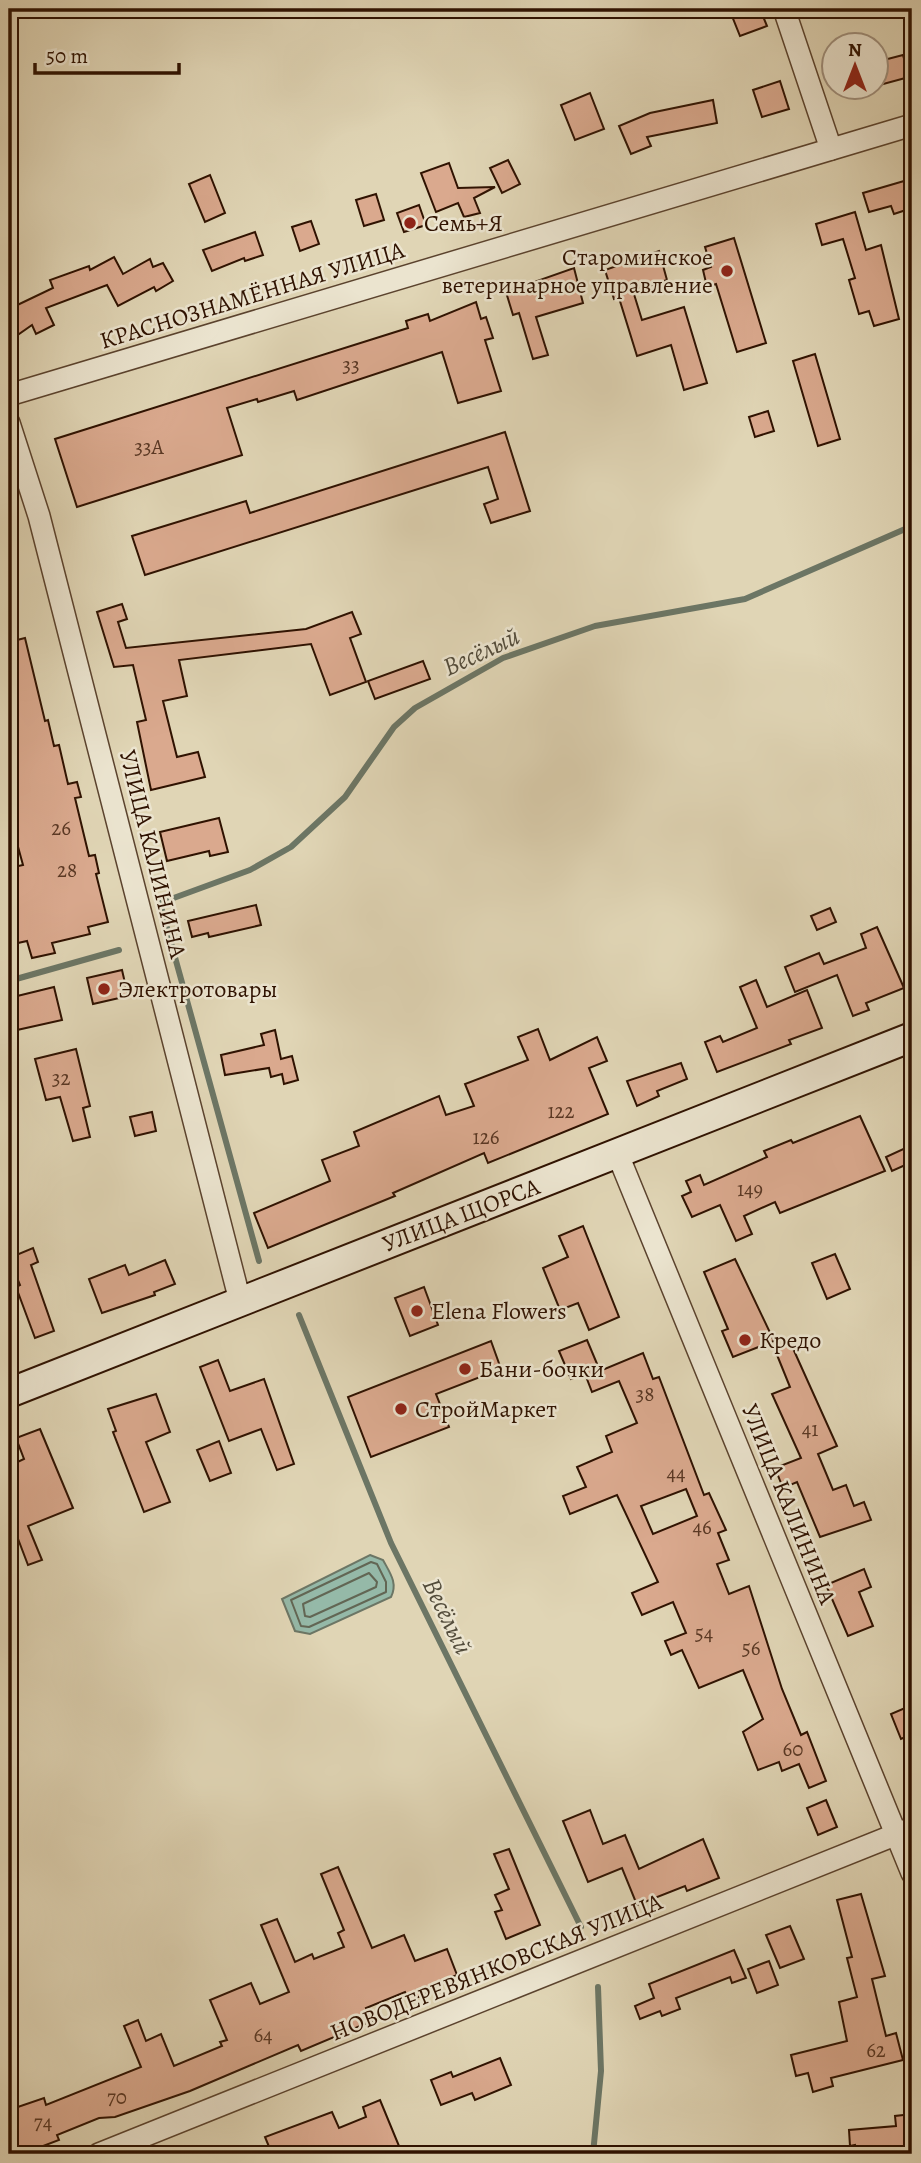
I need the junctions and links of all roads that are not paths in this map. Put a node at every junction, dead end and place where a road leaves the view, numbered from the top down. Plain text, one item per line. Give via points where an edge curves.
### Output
1 (784, 9) edge
2 (912, 125) edge
3 (831, 149) junction
4 (9, 396) edge
5 (9, 423) edge
6 (912, 1037) edge
7 (618, 1154) junction
8 (240, 1301) junction
9 (9, 1393) edge
10 (904, 1831) edge
11 (912, 1873) edge
12 (99, 2154) edge

1 - 3 street
2 - 3 street, КРАСНОЗНАМЁННАЯ УЛИЦА
3 - 4 street, КРАСНОЗНАМЁННАЯ УЛИЦА
5 - 8 street, УЛИЦА КАЛИНИНА via 42,528
6 - 7 main road, УЛИЦА ЩОРСА
7 - 8 main road, УЛИЦА ЩОРСА
7 - 10 street, УЛИЦА КАЛИНИНА
8 - 9 main road, УЛИЦА ЩОРСА
10 - 11 street, УЛИЦА КАЛИНИНА
10 - 12 street, НОВОДЕРЕВЯНКОВСКАЯ УЛИЦА

